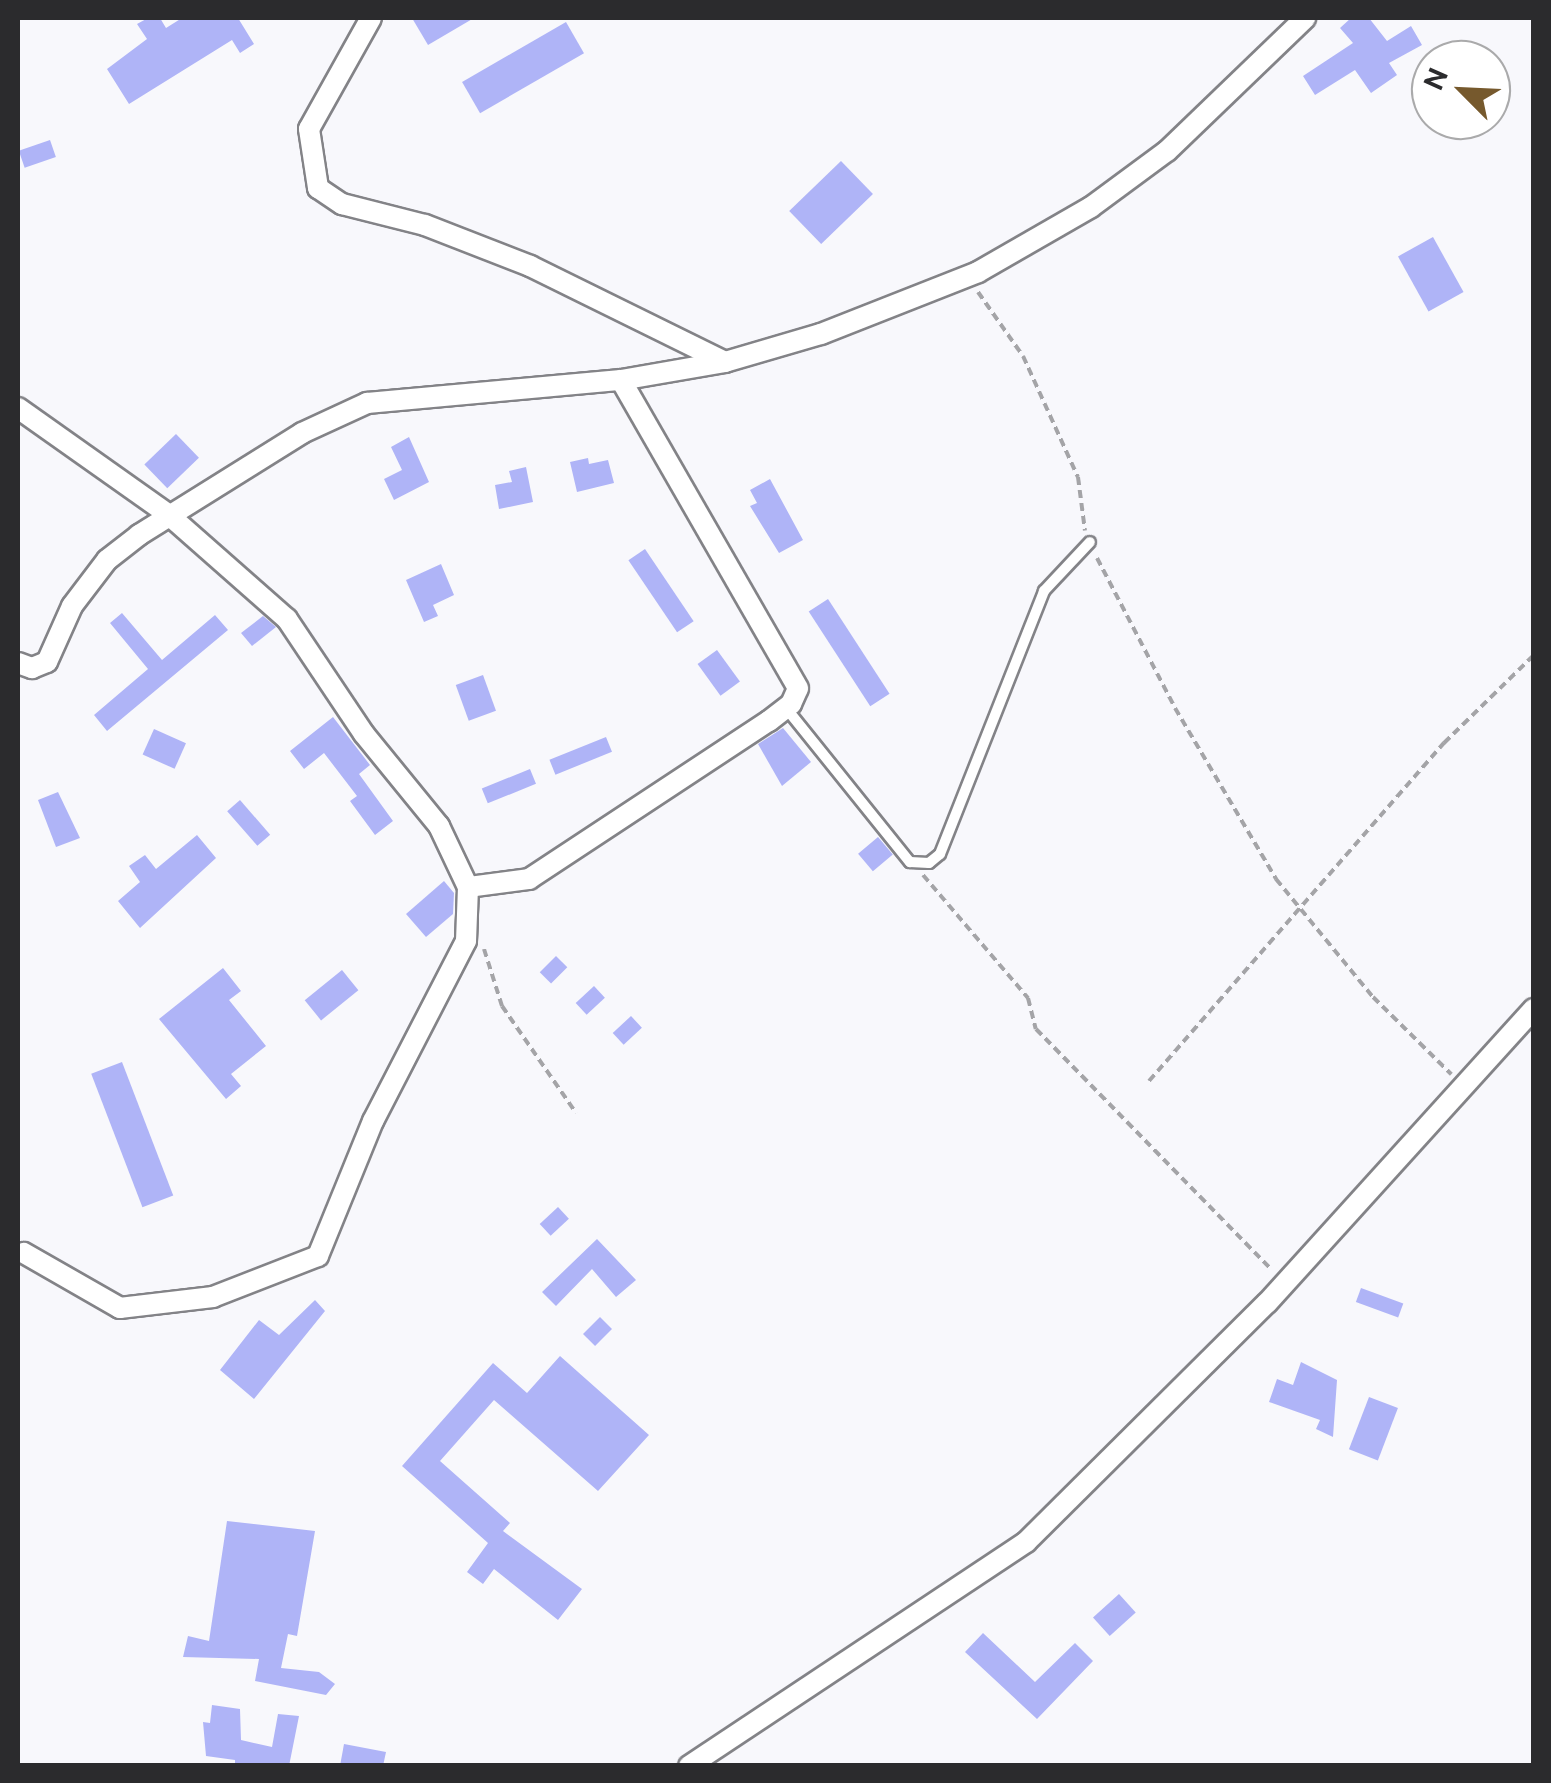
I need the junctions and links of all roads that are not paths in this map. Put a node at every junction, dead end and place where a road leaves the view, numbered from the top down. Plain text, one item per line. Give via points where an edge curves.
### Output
1 (371, 18) edge
2 (1305, 18) edge
3 (725, 362) junction
4 (621, 380) junction
5 (18, 408) edge
6 (170, 515) junction
7 (1090, 542) road end
8 (18, 663) edge
9 (786, 708) junction
10 (468, 886) junction
11 (1534, 1009) edge
12 (24, 1253) dead end
13 (689, 1766) edge

1 - 3 street via 309,129 318,188 342,204 425,225 530,266
2 - 3 street via 1166,151 1091,207 966,277 821,334
3 - 4 street
4 - 6 street via 367,403 302,433
4 - 9 street via 791,671 798,688
5 - 6 street
6 - 8 street via 107,560 72,606 46,662 32,668
6 - 10 street via 287,619 364,734 440,826
7 - 9 lane via 1044,591 940,854 919,866
9 - 10 street via 529,878
10 - 12 street via 466,940 373,1120 318,1256 213,1297 120,1308
11 - 13 street via 1285,1283 1026,1542

